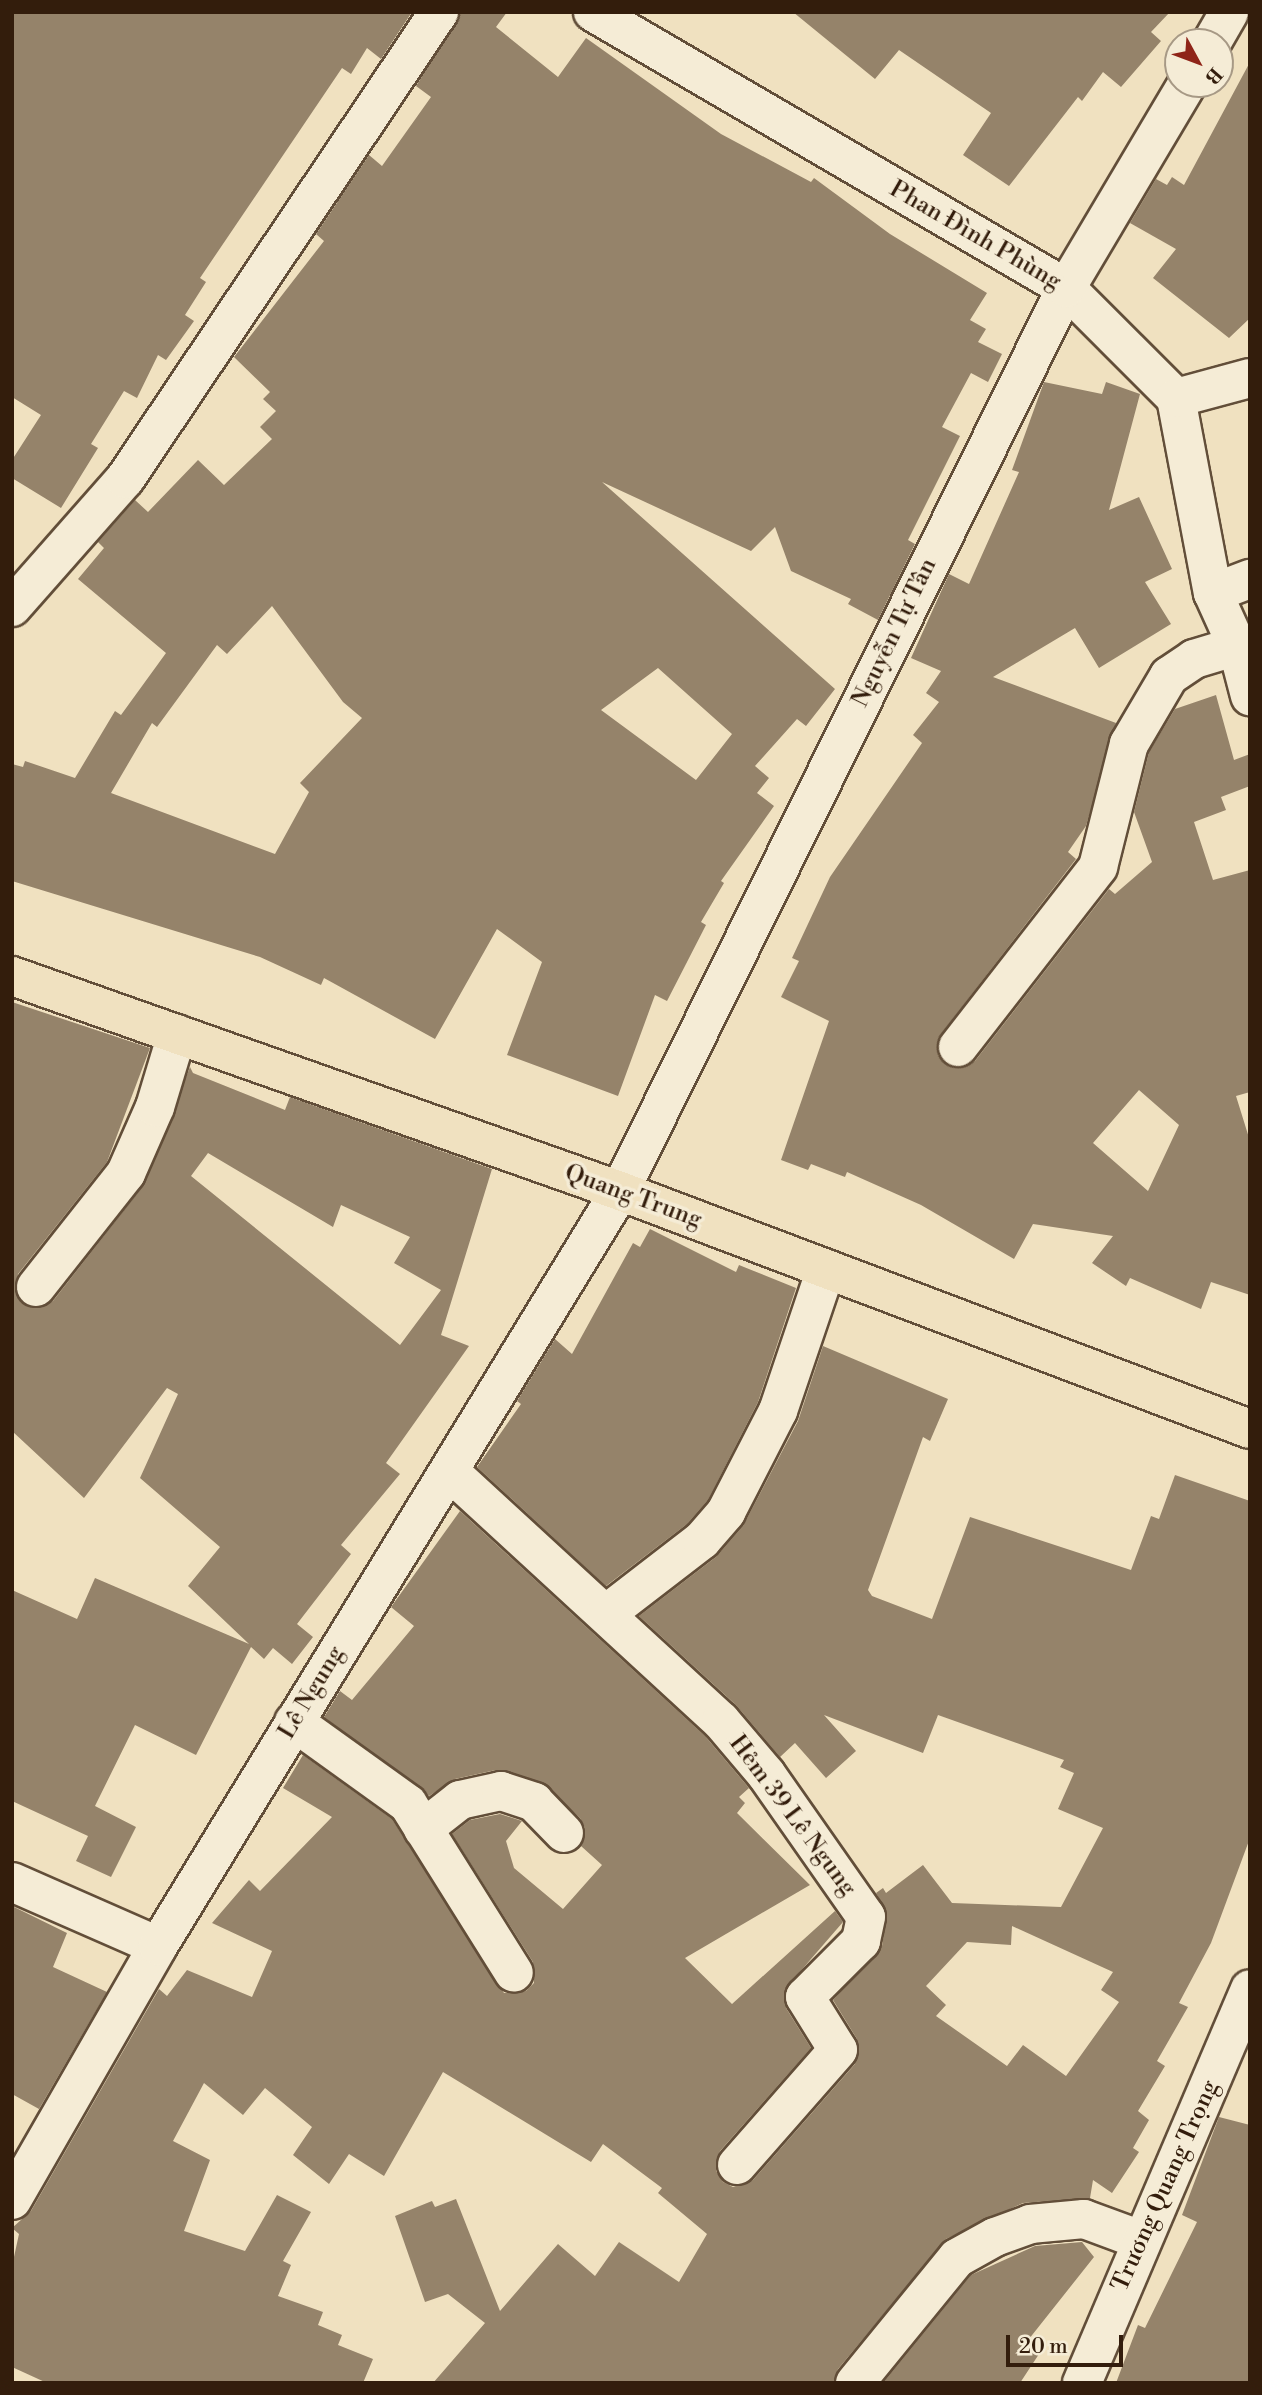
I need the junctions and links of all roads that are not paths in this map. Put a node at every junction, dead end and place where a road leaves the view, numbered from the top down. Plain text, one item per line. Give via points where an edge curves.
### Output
1 (439, 12) edge
2 (1229, 12) edge
3 (613, 17) edge
4 (1220, 28) edge
5 (1178, 98) edge
6 (1066, 288) junction
7 (1250, 377) edge
8 (1175, 398) junction
9 (1250, 579) edge
10 (1213, 593) junction
11 (12, 607) edge
12 (1237, 646) junction
13 (1250, 696) edge
14 (12, 976) edge
15 (177, 1034) junction
16 (958, 1047) dead end
17 (620, 1191) junction
18 (826, 1269) junction
19 (36, 1287) dead end
20 (1250, 1429) edge
21 (449, 1471) junction
22 (606, 1614) junction
23 (294, 1722) junction
24 (423, 1829) junction
25 (564, 1833) dead end
26 (12, 1882) edge
27 (158, 1945) junction
28 (514, 1973) dead end
29 (1250, 1989) edge
30 (737, 2165) dead end
31 (12, 2200) edge
32 (1141, 2240) junction
33 (855, 2383) edge
34 (1082, 2383) edge

1 - 11 street via 125,479
2 - 4 street
3 - 6 street, Phan Đình Phùng
5 - 6 street, Nguyễn Tự Tân
6 - 8 street, Phan Đình Phùng
6 - 17 street, Nguyễn Tự Tân
7 - 8 street
8 - 10 street
9 - 10 street
10 - 12 street
12 - 13 street
12 - 16 street via 1194,659 1169,676 1129,744 1098,867
14 - 15 main road, Quang Trung
15 - 17 main road, Quang Trung
15 - 19 street via 155,1107 126,1173
17 - 18 main road, Quang Trung
17 - 21 street, Lê Ngung
18 - 20 main road, Quang Trung
18 - 22 street via 778,1411 726,1512 702,1539
21 - 22 street, Hẻm 39 Lê Ngung
21 - 23 street, Lê Ngung
22 - 30 street, Hẻm 39 Lê Ngung via 730,1732 866,1917 861,1941 805,1997 838,2050
23 - 24 street via 395,1791
23 - 27 street, Lê Ngung
24 - 25 street via 460,1800 501,1791 534,1802
24 - 28 street
26 - 27 street
27 - 31 street, Lê Ngung
29 - 32 street, Trương Quang Trọng
32 - 33 street via 1084,2218 1030,2224 996,2236 957,2258
32 - 34 street, Trương Quang Trọng

